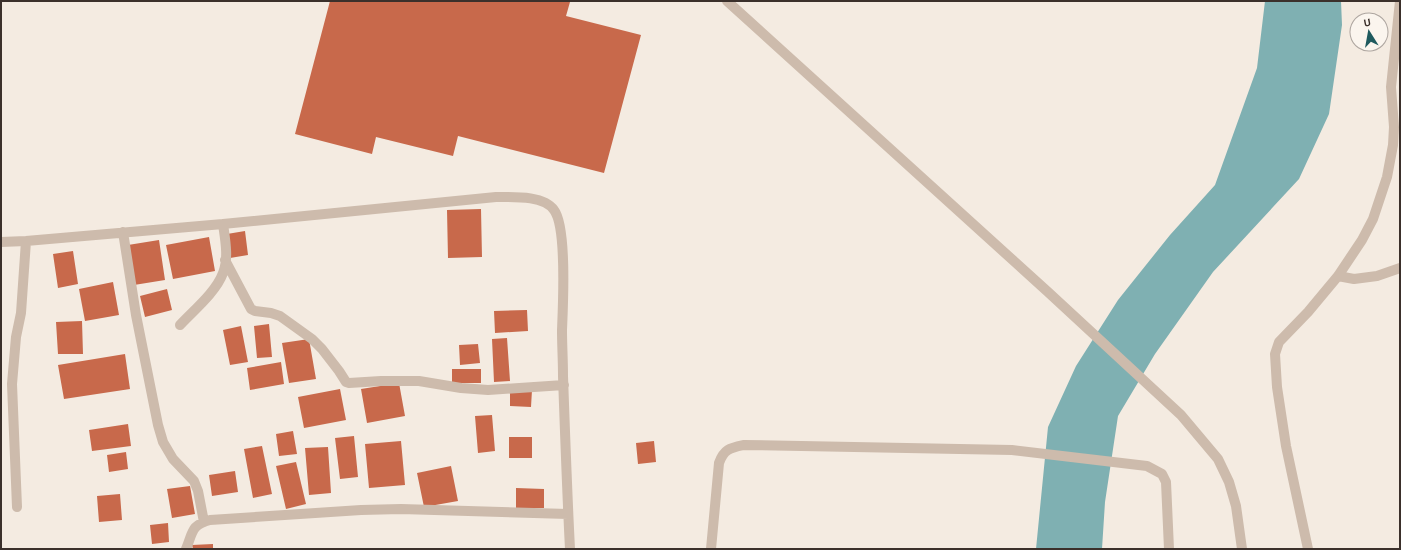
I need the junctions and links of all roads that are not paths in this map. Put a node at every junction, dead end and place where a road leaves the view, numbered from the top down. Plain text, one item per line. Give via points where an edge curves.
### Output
1 (726, 1) edge
2 (1400, 1) edge
3 (1397, 127) edge
4 (223, 224) junction
5 (123, 232) junction
6 (26, 241) junction
7 (1, 242) edge
8 (226, 260) junction
9 (1400, 268) edge
10 (1338, 276) junction
11 (180, 325) dead end
12 (564, 385) junction
13 (17, 507) dead end
14 (568, 514) junction
15 (204, 522) junction
16 (186, 549) edge
17 (570, 549) edge
18 (711, 549) edge
19 (1169, 549) edge
20 (1242, 549) edge
21 (1308, 549) edge

1 - 20 street via 1181,415 1218,459 1229,482 1236,506
2 - 3 street via 1391,86
3 - 10 street via 1387,177 1373,219
4 - 5 street
4 - 8 street
4 - 12 street via 496,197 518,197 550,205 559,222 563,261
5 - 6 street
5 - 15 street via 136,315 158,425 163,442 173,459 194,481
6 - 7 street
6 - 13 street via 21,314 16,337 12,384
8 - 11 street via 224,273 218,283
8 - 12 street via 251,308 280,316 312,339 322,348 346,382 419,381 488,390
9 - 10 street via 1377,276 1354,279
10 - 21 street via 1279,342 1275,354 1286,446
12 - 14 street
14 - 15 street via 401,509
14 - 17 street
15 - 16 street via 195,527
18 - 19 street via 719,463 730,448 744,444 1012,450 1147,466 1165,478

